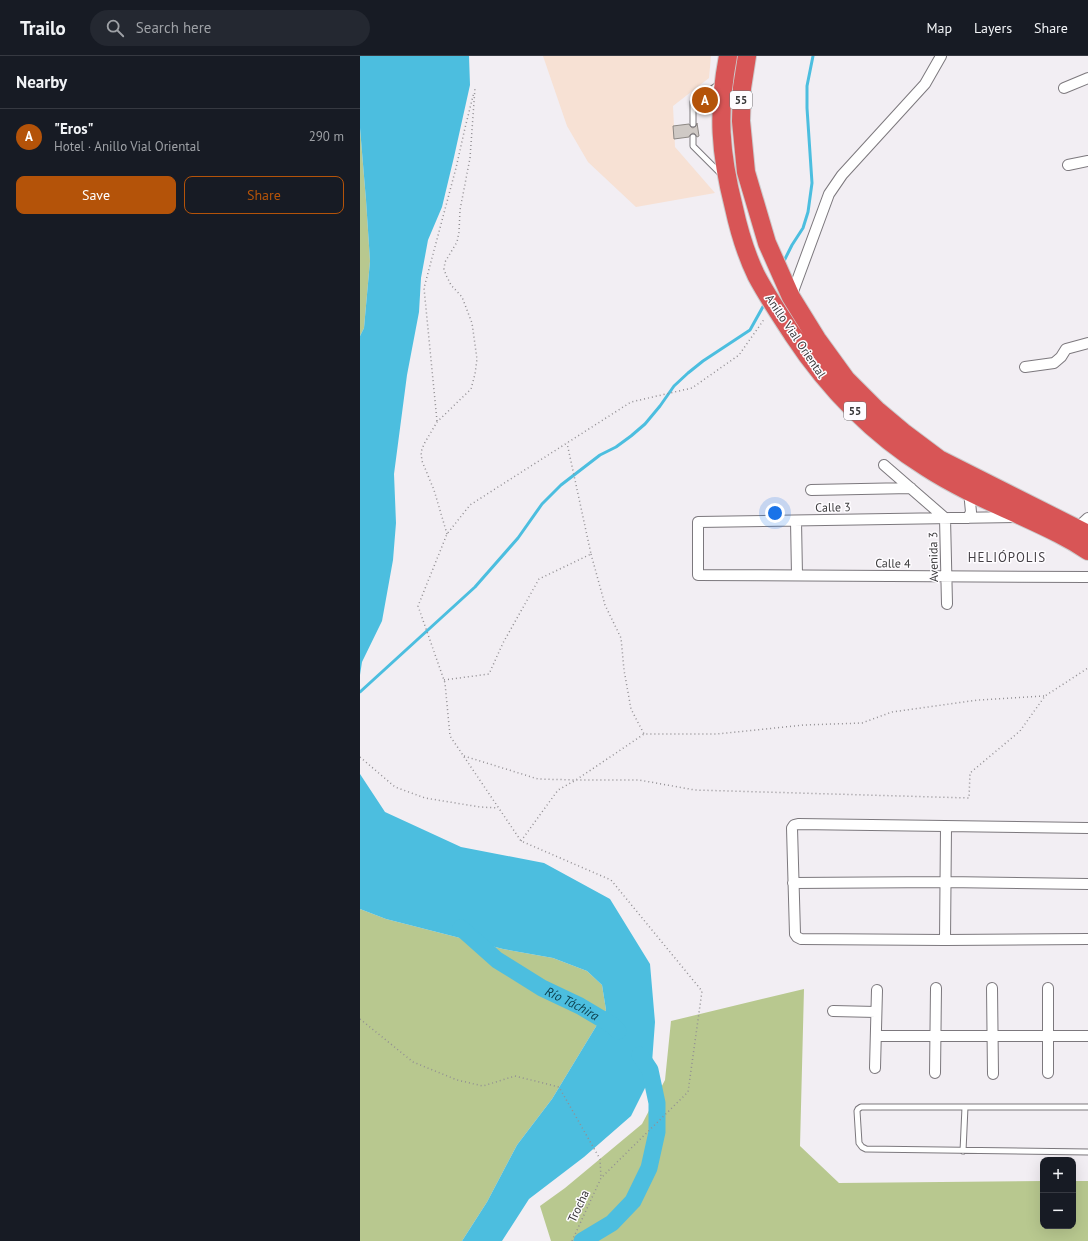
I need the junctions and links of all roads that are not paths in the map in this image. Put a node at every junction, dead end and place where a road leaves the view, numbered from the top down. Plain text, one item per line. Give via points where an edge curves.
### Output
1 (728, 56) edge
2 (747, 56) edge
3 (941, 56) edge
4 (1088, 78) edge
5 (723, 82) junction
6 (1064, 88) dead end
7 (693, 124) dead end
8 (693, 137) dead end
9 (1088, 161) edge
10 (1068, 165) dead end
11 (726, 177) junction
12 (791, 297) junction
13 (1088, 343) edge
14 (1025, 366) dead end
15 (884, 465) dead end
16 (911, 488) junction
17 (811, 490) dead end
18 (969, 491) junction
19 (1022, 517) junction
20 (945, 518) junction
21 (968, 518) junction
22 (796, 521) junction
23 (1084, 526) edge
24 (1088, 551) edge
25 (698, 575) joint
26 (798, 575) junction
27 (946, 577) junction
28 (1088, 577) edge
29 (947, 604) dead end
30 (946, 827) junction
31 (1088, 828) edge
32 (945, 882) junction
33 (793, 883) junction
34 (1088, 884) edge
35 (1088, 939) edge
36 (945, 940) junction
37 (936, 988) dead end
38 (992, 988) dead end
39 (1048, 988) dead end
40 (877, 990) dead end
41 (832, 1011) dead end
42 (876, 1012) junction
43 (876, 1036) junction
44 (936, 1036) junction
45 (993, 1036) junction
46 (1048, 1036) junction
47 (1088, 1036) edge
48 (875, 1068) dead end
49 (935, 1073) dead end
50 (1048, 1073) dead end
51 (994, 1074) dead end
52 (965, 1107) junction
53 (1088, 1107) edge
54 (963, 1151) junction
55 (1088, 1152) edge

1 - 5 highway, Anillo Vial Oriental / 55
2 - 12 highway, Anillo Vial Oriental / 55 via 742,88 741,122 746,172 766,243
3 - 12 street via 924,84 842,175 829,194
4 - 6 street
5 - 7 lane via 693,102
5 - 11 highway, Anillo Vial Oriental / 55 via 722,147
8 - 11 lane via 693,146
9 - 10 street
11 - 18 highway, Anillo Vial Oriental / 55 via 736,219 756,274 808,357 854,410 890,442 928,469
12 - 23 highway, Anillo Vial Oriental / 55 via 846,379 903,432 940,459
13 - 14 street via 1066,349 1054,363
15 - 16 street, Avenida 3
16 - 17 street
16 - 20 street, Avenida 3
18 - 19 highway, Anillo Vial Oriental / 55
18 - 21 street via 971,512
19 - 21 street, Calle 3
19 - 24 highway, Anillo Vial Oriental / 55 via 1060,534
20 - 21 street, Calle 3
20 - 22 street, Calle 3
20 - 27 street, Avenida 3
22 - 25 street, Calle 3 via 698,522
22 - 26 street
25 - 26 street, Calle 4
26 - 27 street, Calle 4
27 - 28 street, Calle 4
27 - 29 street, Avenida 3
30 - 31 street
30 - 32 street
30 - 33 street via 794,825
32 - 33 street
32 - 34 street
32 - 36 street
33 - 36 street via 797,938
35 - 36 street
37 - 44 street
38 - 45 street
39 - 46 street
40 - 42 street
41 - 42 street
42 - 43 street
43 - 44 street
43 - 48 street
44 - 45 street
44 - 49 street
45 - 46 street
45 - 51 street
46 - 47 street
46 - 50 street
52 - 53 lane
52 - 54 lane
52 - 54 lane via 861,1107 857,1112 860,1143 866,1150
54 - 55 lane

